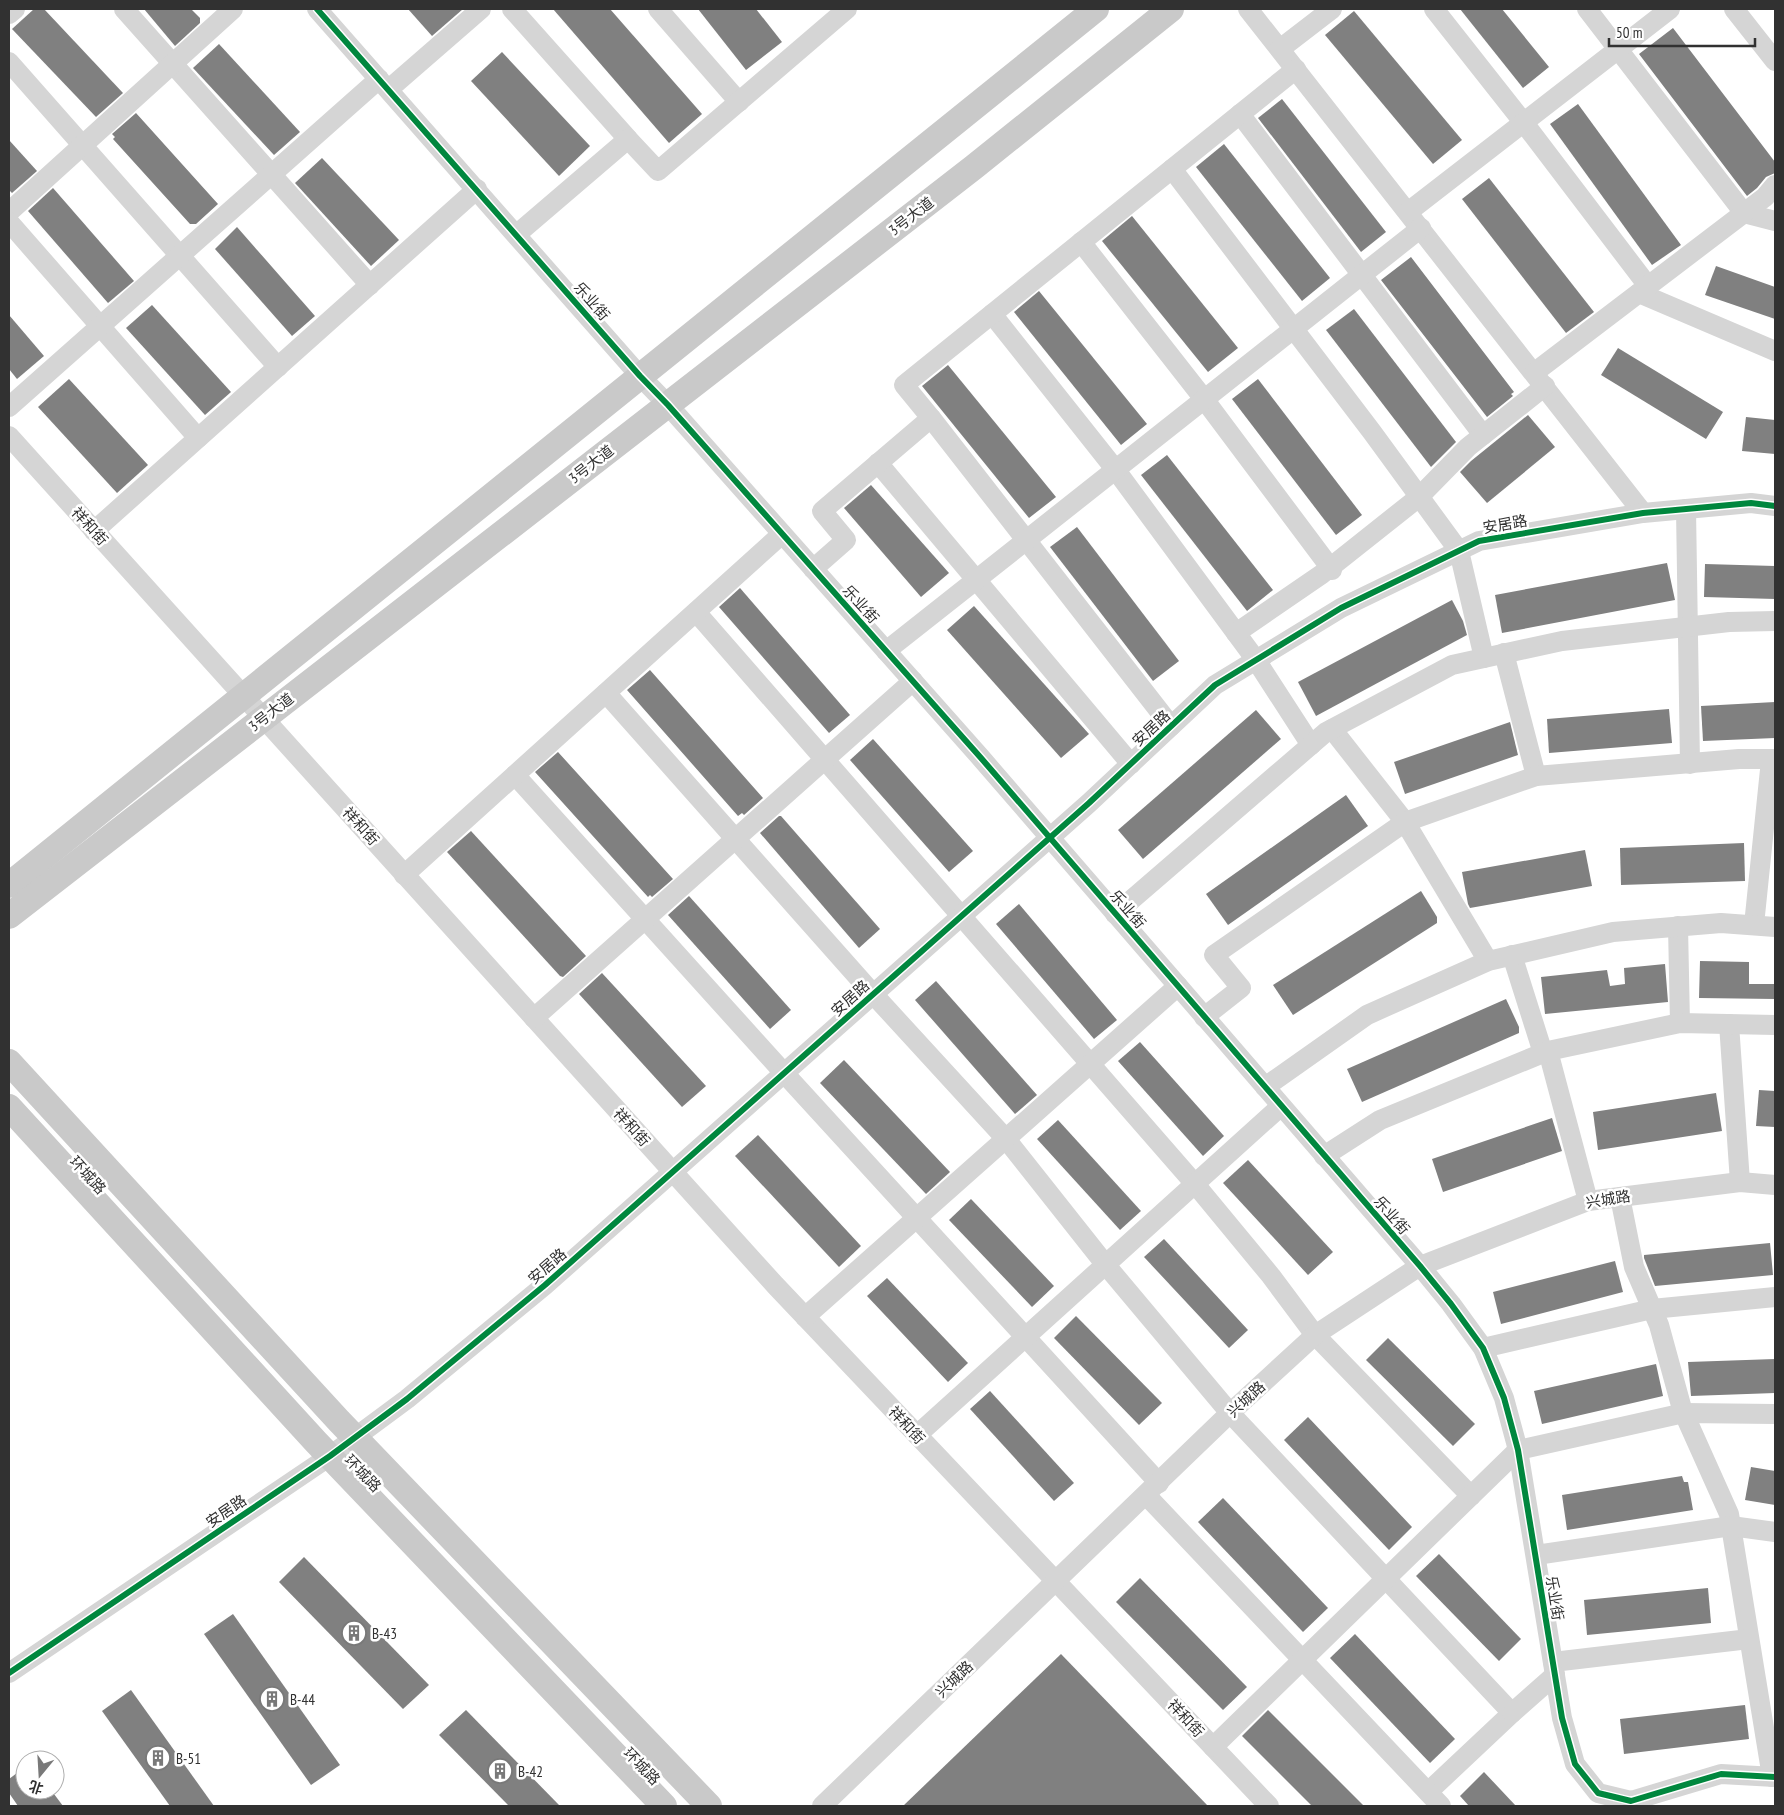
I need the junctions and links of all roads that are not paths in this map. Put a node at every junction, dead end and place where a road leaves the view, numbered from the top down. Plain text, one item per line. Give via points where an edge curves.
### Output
1 (15, 9) edge
2 (124, 9) edge
3 (233, 9) edge
4 (317, 9) edge
5 (481, 9) edge
6 (512, 9) edge
7 (658, 9) edge
8 (847, 9) edge
9 (1096, 9) edge
10 (1171, 9) edge
11 (1248, 9) edge
12 (1332, 9) edge
13 (1434, 9) edge
14 (1587, 9) edge
15 (1670, 9) edge
16 (1734, 9) edge
17 (9, 14) edge
18 (1280, 49) junction
19 (1618, 50) junction
20 (1775, 61) edge
21 (9, 62) edge
22 (173, 64) junction
23 (1296, 69) junction
24 (384, 84) junction
25 (739, 102) junction
26 (1240, 114) junction
27 (1524, 123) junction
28 (628, 138) junction
29 (82, 145) junction
30 (1172, 169) junction
31 (272, 174) junction
32 (1775, 185) edge
33 (477, 189) junction
34 (9, 212) edge
35 (1744, 213) junction
36 (1415, 220) junction
37 (9, 222) edge
38 (1775, 222) edge
39 (517, 234) junction
40 (1081, 242) junction
41 (180, 256) junction
42 (1361, 275) junction
43 (370, 285) junction
44 (1644, 289) junction
45 (992, 314) junction
46 (100, 327) junction
47 (1293, 329) junction
48 (1775, 351) edge
49 (278, 367) junction
50 (640, 376) junction
51 (1540, 379) junction
52 (1204, 399) junction
53 (668, 405) junction
54 (9, 407) edge
55 (931, 418) junction
56 (1483, 435) junction
57 (9, 436) edge
58 (198, 438) junction
59 (878, 463) junction
60 (1115, 469) junction
61 (1419, 497) junction
62 (1775, 506) edge
63 (1686, 509) junction
64 (1643, 513) junction
65 (94, 531) junction
66 (782, 534) junction
67 (1025, 540) junction
68 (1459, 551) junction
69 (813, 569) junction
70 (1331, 569) junction
71 (976, 579) junction
72 (696, 612) junction
73 (1775, 621) edge
74 (1688, 626) junction
75 (1236, 633) junction
76 (886, 651) junction
77 (1504, 653) junction
78 (1484, 658) junction
79 (1256, 660) junction
80 (913, 681) junction
81 (606, 693) junction
82 (242, 696) junction
83 (263, 718) junction
84 (1171, 726) junction
85 (1332, 729) junction
86 (1311, 745) junction
87 (825, 759) junction
88 (1773, 760) edge
89 (1131, 764) junction
90 (1690, 764) junction
91 (515, 775) junction
92 (1536, 776) junction
93 (1405, 822) junction
94 (1050, 838) junction
95 (735, 839) junction
96 (404, 874) junction
97 (9, 885) edge
98 (1115, 914) junction
99 (962, 915) junction
100 (9, 916) edge
101 (645, 919) junction
102 (1754, 925) junction
103 (1678, 926) junction
104 (1775, 927) edge
105 (1512, 955) junction
106 (1488, 960) junction
107 (1178, 986) junction
108 (873, 994) junction
109 (1204, 1017) junction
110 (534, 1018) junction
111 (1680, 1024) junction
112 (1729, 1024) junction
113 (1775, 1025) edge
114 (1545, 1052) junction
115 (9, 1062) edge
116 (1091, 1063) junction
117 (784, 1073) junction
118 (1265, 1087) junction
119 (1281, 1106) junction
120 (9, 1107) edge
121 (1006, 1139) junction
122 (1324, 1156) junction
123 (673, 1172) junction
124 (1740, 1182) junction
125 (1195, 1184) junction
126 (1775, 1185) edge
127 (1620, 1197) junction
128 (1588, 1201) junction
129 (917, 1218) junction
130 (1105, 1264) junction
131 (1420, 1266) junction
132 (1775, 1297) edge
133 (1652, 1309) junction
134 (805, 1317) junction
135 (1315, 1335) junction
136 (1025, 1337) junction
137 (1483, 1348) junction
138 (1230, 1413) junction
139 (1684, 1413) junction
140 (1775, 1414) edge
141 (917, 1435) junction
142 (355, 1438) junction
143 (1518, 1450) junction
144 (330, 1456) junction
145 (1152, 1489) junction
146 (1471, 1496) junction
147 (1731, 1526) junction
148 (1775, 1532) edge
149 (1536, 1555) junction
150 (1385, 1580) junction
151 (1056, 1581) junction
152 (1750, 1639) junction
153 (1302, 1660) junction
154 (1554, 1669) junction
155 (9, 1673) edge
156 (1512, 1713) junction
157 (1213, 1747) junction
158 (1774, 1777) edge
159 (1434, 1799) edge
160 (1646, 1801) edge
161 (664, 1806) edge
162 (709, 1806) edge
163 (822, 1806) edge
164 (1269, 1806) edge

1 - 17 street
2 - 22 street
3 - 22 street
4 - 24 street, 乐业街
5 - 24 street
6 - 28 street
7 - 25 street
8 - 25 street
9 - 50 main road, 3号大道
10 - 53 main road, 3号大道
11 - 18 street
12 - 18 street
13 - 27 street
14 - 19 street
15 - 19 street
16 - 20 street
18 - 23 street
19 - 27 street
19 - 35 street
21 - 29 street
22 - 29 street
22 - 31 street
23 - 26 street
23 - 36 street
24 - 31 street
24 - 33 street, 乐业街
25 - 28 street via 658,171
26 - 30 street
26 - 42 street
27 - 36 street
27 - 44 street
28 - 39 street
29 - 34 street
29 - 41 street
30 - 40 street
30 - 47 street
31 - 41 street
31 - 43 street
32 - 35 street
33 - 39 street, 乐业街
33 - 43 street
35 - 38 street
35 - 44 street
36 - 42 street
36 - 51 street
37 - 46 street
39 - 50 street, 乐业街
40 - 45 street
40 - 52 street
41 - 46 street
41 - 49 street
42 - 47 street
42 - 56 street
43 - 49 street
44 - 48 street
44 - 51 street
45 - 55 street via 904,385
45 - 60 street
46 - 54 street
46 - 58 street
47 - 52 street
47 - 61 street
49 - 58 street
50 - 53 street, 乐业街
50 - 82 main road, 3号大道
51 - 56 street
51 - 64 street
52 - 60 street
52 - 70 street
53 - 66 street, 乐业街
53 - 83 main road, 3号大道
55 - 59 street
55 - 67 street
56 - 61 street
57 - 65 street, 祥和街
58 - 65 street
59 - 69 street via 822,511 846,540
59 - 71 street
60 - 67 street
60 - 75 street
61 - 68 street
61 - 70 street
62 - 63 street, 安居路 via 1751,503
63 - 64 street, 安居路
63 - 74 street
64 - 68 street, 安居路 via 1479,541
65 - 82 street, 祥和街
66 - 69 street, 乐业街
66 - 72 street
67 - 71 street
67 - 84 street
68 - 78 street
68 - 79 street, 安居路 via 1341,608
69 - 76 street, 乐业街
70 - 75 street
71 - 76 street
71 - 89 street
72 - 81 street
72 - 87 street
73 - 74 street
74 - 77 street via 1562,641
74 - 90 street
75 - 79 street
76 - 80 street, 乐业街
77 - 78 street
77 - 92 street
78 - 85 street via 1452,665
79 - 84 street, 安居路 via 1215,685
79 - 86 street
80 - 87 street
80 - 94 street, 乐业街
81 - 91 street
81 - 95 street
82 - 83 street, 祥和街
82 - 97 main road, 3号大道
83 - 96 street, 祥和街
83 - 100 main road, 3号大道
84 - 89 street, 安居路
85 - 86 street
85 - 93 street
86 - 98 street
87 - 95 street
87 - 99 street
88 - 90 street via 1739,759
88 - 102 street
89 - 94 street, 安居路
90 - 92 street
91 - 96 street
91 - 101 street
92 - 93 street
93 - 106 street
93 - 109 street via 1214,955 1241,988
94 - 98 street, 乐业街
94 - 99 street, 安居路
95 - 101 street
95 - 108 street
96 - 110 street, 祥和街
98 - 107 street, 乐业街
99 - 108 street, 安居路
99 - 116 street
101 - 110 street
101 - 117 street
102 - 103 street
102 - 104 street
103 - 105 street via 1613,932
103 - 111 street
105 - 106 street
105 - 114 street
106 - 118 street via 1368,1015
107 - 109 street, 乐业街
107 - 116 street
108 - 117 street, 安居路
108 - 121 street
109 - 118 street, 乐业街
110 - 123 street, 祥和街
111 - 112 street
111 - 114 street
112 - 113 street
112 - 124 street
114 - 122 street via 1380,1120
114 - 128 street
115 - 142 main road
116 - 121 street
116 - 125 street
117 - 123 street, 安居路
117 - 129 street
118 - 119 street, 乐业街
119 - 122 street, 乐业街
119 - 125 street
120 - 144 main road, 环城路
121 - 129 street
121 - 130 street
122 - 131 street, 乐业街
123 - 134 street, 祥和街
123 - 142 street, 安居路 via 546,1285 408,1400
124 - 126 street, 兴城路
124 - 127 street, 兴城路
125 - 130 street
125 - 135 street
127 - 128 street, 兴城路
127 - 133 street via 1634,1267
128 - 131 street, 兴城路
129 - 134 street
129 - 136 street
130 - 136 street
130 - 138 street
131 - 135 street, 兴城路
131 - 137 street, 乐业街
132 - 133 street
133 - 137 street
133 - 139 street
134 - 141 street, 祥和街
135 - 138 street, 兴城路
135 - 146 street
136 - 141 street
136 - 145 street
137 - 143 street, 乐业街 via 1504,1398
138 - 145 street, 兴城路
138 - 150 street
139 - 140 street
139 - 143 street
139 - 147 street via 1729,1514
141 - 151 street, 祥和街
142 - 144 street, 安居路
142 - 162 main road
143 - 146 street
143 - 149 street, 乐业街
144 - 155 street, 安居路
144 - 161 main road, 环城路
145 - 151 street, 兴城路
145 - 153 street
146 - 150 street
147 - 148 street
147 - 149 street
147 - 152 street
149 - 154 street, 乐业街
150 - 153 street
150 - 156 street
151 - 157 street, 祥和街
151 - 163 street, 兴城路
152 - 154 street
152 - 158 street
153 - 157 street
153 - 159 street
154 - 156 street
154 - 160 street, 乐业街 via 1562,1718 1575,1764 1598,1793
156 - 159 street
157 - 164 street, 祥和街
158 - 160 street, 乐业街 via 1721,1774

